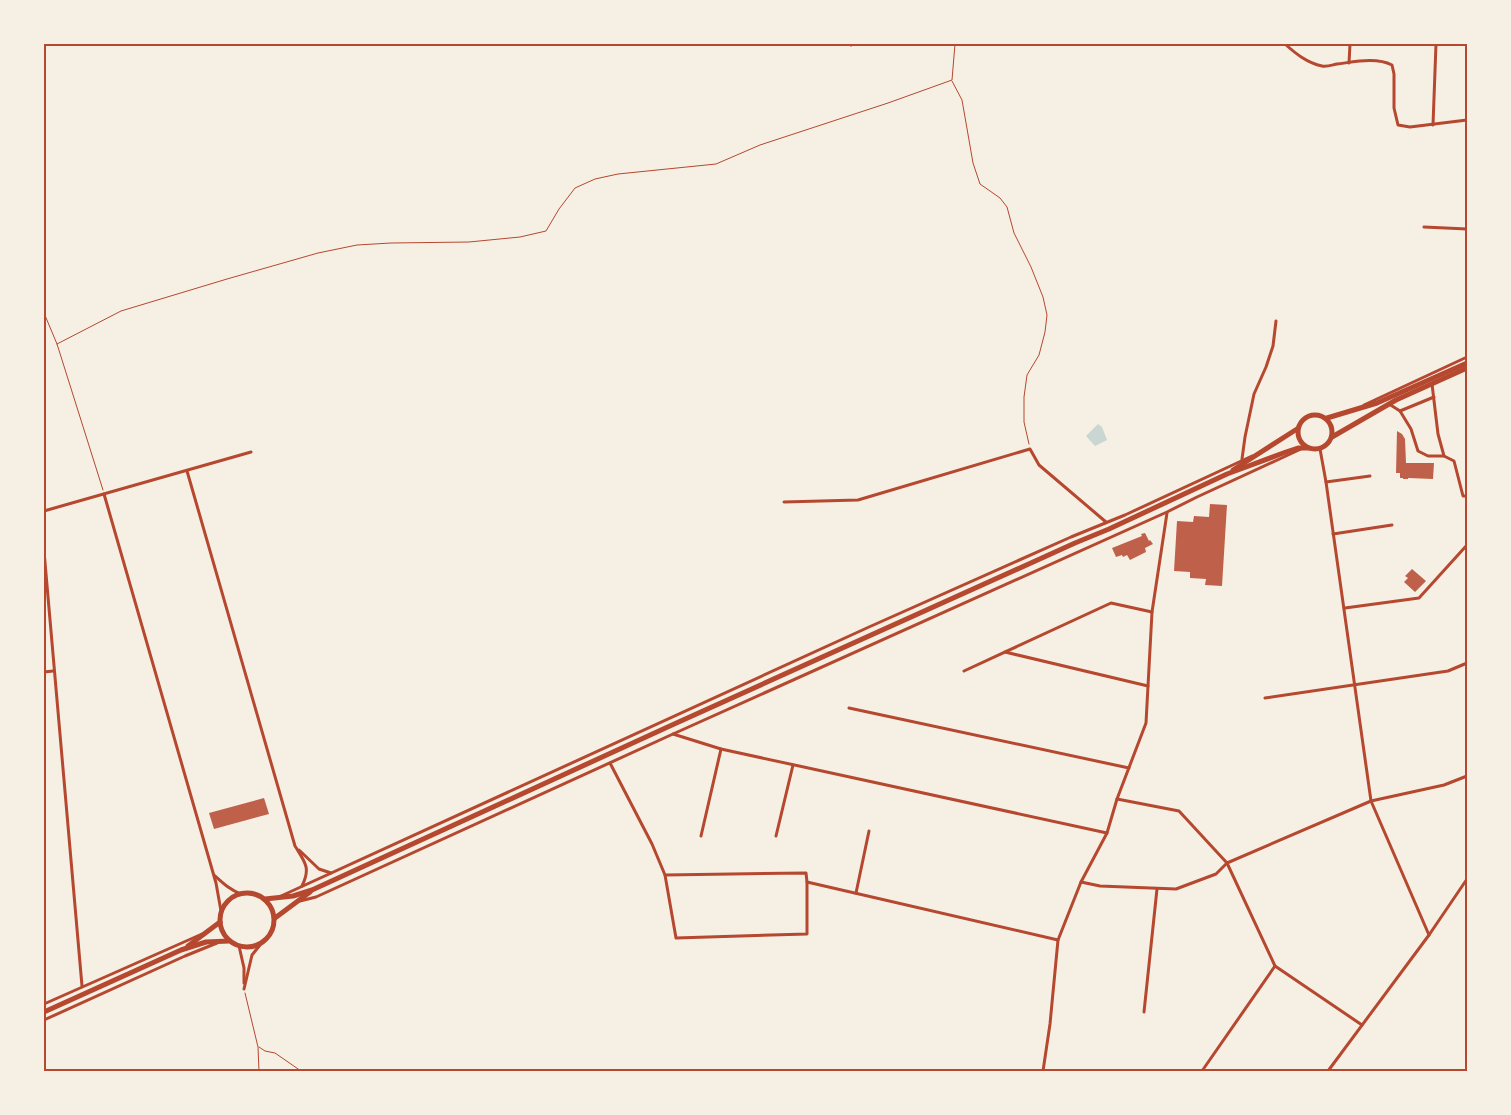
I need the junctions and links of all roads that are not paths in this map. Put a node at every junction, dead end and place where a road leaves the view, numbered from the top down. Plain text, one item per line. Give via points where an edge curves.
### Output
1 (1285, 44) edge
2 (1350, 44) edge
3 (1436, 44) edge
4 (1349, 63) junction
5 (1467, 120) edge
6 (1433, 125) junction
7 (1424, 227) dead end
8 (1467, 229) edge
9 (1276, 321) dead end
10 (1467, 357) edge
11 (1467, 363) edge
12 (1467, 368) edge
13 (1432, 384) junction
14 (1434, 398) junction
15 (1388, 404) junction
16 (1358, 409) junction
17 (1400, 411) junction
18 (1326, 418) junction
19 (1297, 429) junction
20 (1332, 437) junction
21 (1307, 448) junction
22 (1320, 448) junction
23 (251, 452) dead end
24 (1259, 452) junction
25 (1444, 456) junction
26 (1242, 460) junction
27 (187, 471) junction
28 (1227, 474) junction
29 (1370, 476) dead end
30 (1326, 482) junction
31 (104, 494) junction
32 (1467, 496) edge
33 (784, 502) dead end
34 (44, 511) edge
35 (1167, 512) junction
36 (1106, 522) junction
37 (1392, 525) dead end
38 (1333, 534) junction
39 (1467, 545) edge
40 (44, 550) edge
41 (1344, 608) junction
42 (1152, 612) junction
43 (1005, 652) junction
44 (1467, 663) edge
45 (53, 671) junction
46 (964, 671) dead end
47 (44, 672) edge
48 (1354, 684) junction
49 (1148, 686) junction
50 (1265, 698) dead end
51 (849, 708) dead end
52 (673, 734) junction
53 (721, 749) junction
54 (610, 763) junction
55 (793, 765) junction
56 (1129, 768) junction
57 (1467, 776) edge
58 (1117, 799) junction
59 (1371, 802) junction
60 (869, 831) dead end
61 (1107, 833) junction
62 (701, 836) dead end
63 (776, 836) dead end
64 (295, 846) junction
65 (1228, 863) junction
66 (212, 873) junction
67 (331, 873) junction
68 (665, 875) junction
69 (1467, 879) edge
70 (807, 882) junction
71 (1081, 882) junction
72 (302, 886) junction
73 (1157, 888) junction
74 (312, 890) junction
75 (856, 893) junction
76 (241, 894) junction
77 (277, 898) junction
78 (266, 899) junction
79 (297, 902) junction
80 (221, 911) junction
81 (275, 918) junction
82 (220, 922) junction
83 (207, 932) junction
84 (1429, 935) junction
85 (1058, 940) junction
86 (222, 941) junction
87 (229, 941) junction
88 (260, 945) junction
89 (238, 946) junction
90 (181, 950) junction
91 (1275, 966) junction
92 (82, 986) junction
93 (44, 1004) edge
94 (44, 1012) edge
95 (1144, 1012) dead end
96 (44, 1020) edge
97 (1362, 1025) junction
98 (1043, 1071) edge
99 (1202, 1071) edge
100 (1328, 1071) edge

1 - 4 street via 1309,62 1324,66
2 - 4 street
3 - 6 street
4 - 6 street via 1377,61 1392,65 1398,125
5 - 6 street
7 - 8 street
9 - 26 street via 1269,360 1254,394
10 - 16 street
11 - 16 main road
12 - 13 main road
13 - 14 street
13 - 15 main road
14 - 17 street
14 - 25 street
15 - 17 street
15 - 20 main road
16 - 18 main road
17 - 25 street via 1418,451 1428,456
18 - 19 main road via 1314,414 1307,416
18 - 20 main road via 1331,424
19 - 21 main road via 1299,439
19 - 24 main road
20 - 22 main road
21 - 22 main road
21 - 28 main road via 1298,448
21 - 35 street
22 - 30 street
23 - 27 street
24 - 26 street
24 - 28 main road
25 - 32 street via 1454,461 1463,496
26 - 36 street
27 - 31 street
27 - 64 street
28 - 74 main road
29 - 30 street
30 - 38 street
31 - 34 street
31 - 66 street
33 - 36 street via 858,500 1030,449 1039,465
35 - 42 street
35 - 52 street
36 - 67 street
37 - 38 street
38 - 41 street
39 - 41 street via 1419,598
40 - 45 street
41 - 48 street
42 - 43 street via 1111,604
42 - 49 street
43 - 46 street
43 - 49 street
44 - 48 street via 1448,671
45 - 47 street
45 - 92 street
48 - 50 street
48 - 59 street
49 - 56 street via 1146,723
51 - 56 street
52 - 53 street
52 - 54 street
53 - 55 street
53 - 62 street
54 - 68 street
54 - 79 street via 316,897
55 - 61 street
55 - 63 street
56 - 58 street
57 - 59 street via 1444,785
58 - 61 street
58 - 65 street via 1179,811
59 - 65 street
59 - 84 street
60 - 75 street
61 - 71 street
64 - 67 street via 319,869
64 - 72 street via 307,868
65 - 73 street via 1216,874 1176,889
65 - 91 street
66 - 76 street via 226,887
66 - 80 street
67 - 72 street
68 - 70 street via 806,872
68 - 70 street via 676,938 807,934
69 - 84 street
70 - 75 street
71 - 73 street
71 - 85 street
72 - 77 street
73 - 95 street
74 - 77 main road
74 - 79 main road
75 - 85 street
76 - 78 main road via 256,894
76 - 80 main road via 226,902
77 - 78 main road
78 - 81 main road
79 - 81 main road
80 - 82 main road
81 - 88 main road via 274,929
82 - 83 main road
82 - 87 main road via 222,933
83 - 90 main road
83 - 92 street
84 - 97 street
85 - 98 street
86 - 87 main road
86 - 90 main road
86 - 96 street
87 - 89 main road
88 - 89 main road
88 - 89 street via 252,955 244,989 244,968
90 - 94 main road
91 - 97 street
91 - 99 street
92 - 93 street
97 - 100 street

